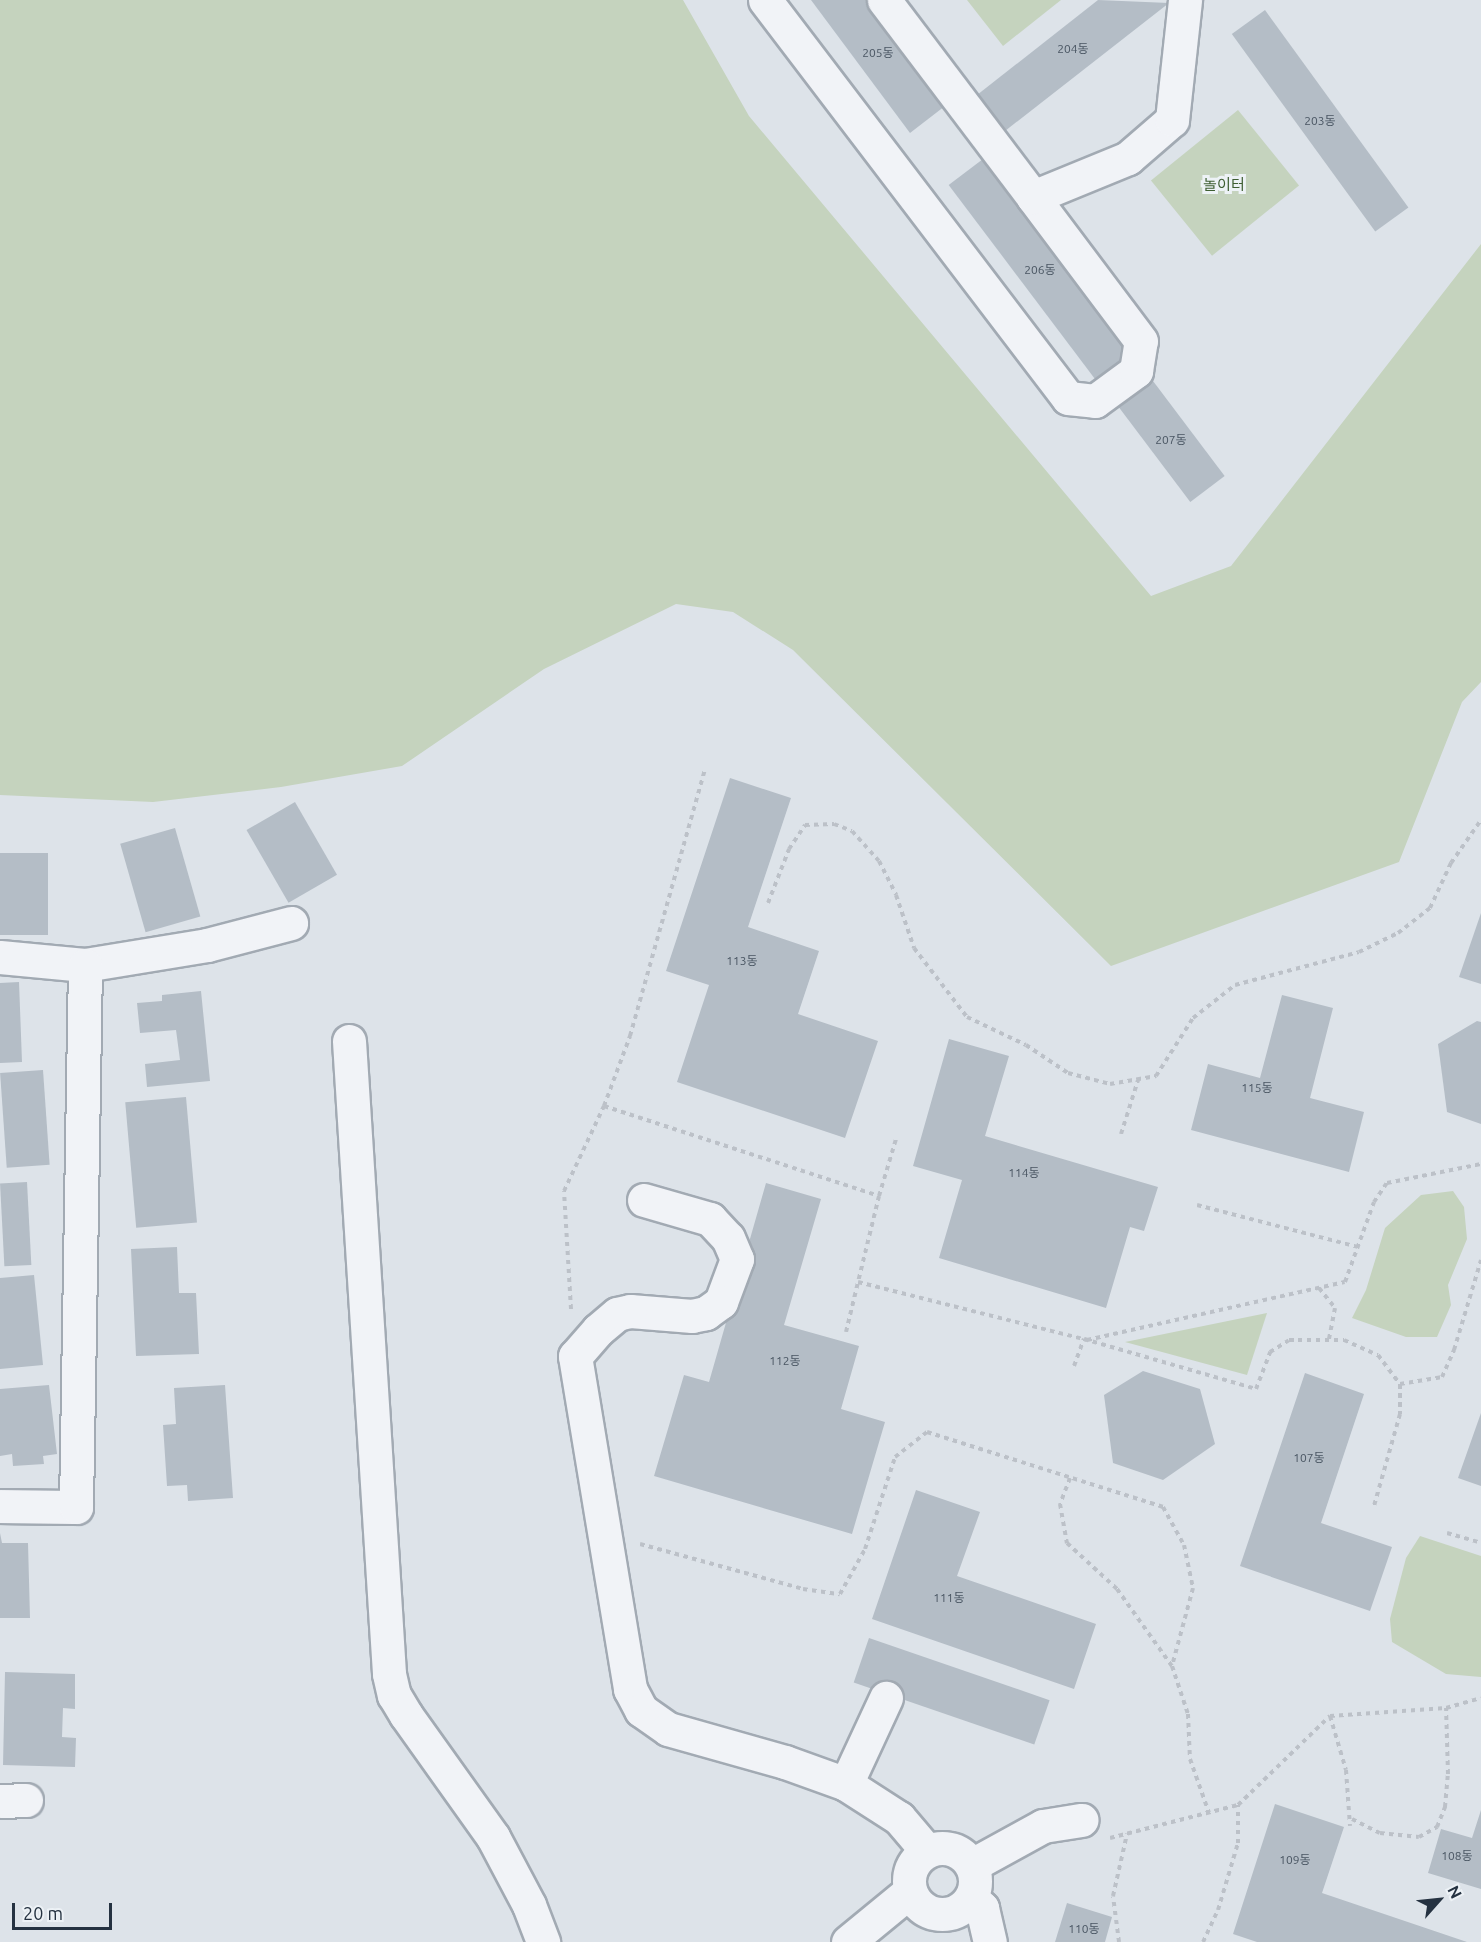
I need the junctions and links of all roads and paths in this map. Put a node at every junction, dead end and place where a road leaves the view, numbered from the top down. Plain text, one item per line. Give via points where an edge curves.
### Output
1 (765, 0) edge
2 (884, 0) edge
3 (1185, 0) edge
4 (1034, 197) junction
5 (705, 770) dead end
6 (1481, 820) edge
7 (768, 903) dead end
8 (291, 923) dead end
9 (0, 957) edge
10 (85, 965) junction
11 (349, 1041) dead end
12 (1138, 1080) junction
13 (604, 1106) junction
14 (1121, 1134) dead end
15 (896, 1139) dead end
16 (1481, 1164) edge
17 (879, 1196) junction
18 (644, 1200) dead end
19 (1197, 1205) dead end
20 (1358, 1247) junction
21 (1481, 1260) edge
22 (858, 1282) junction
23 (1319, 1288) junction
24 (846, 1332) dead end
25 (1084, 1339) junction
26 (1329, 1340) junction
27 (575, 1356) junction
28 (1074, 1366) dead end
29 (1400, 1384) junction
30 (1070, 1478) junction
31 (0, 1506) edge
32 (1374, 1506) dead end
33 (1447, 1533) dead end
34 (604, 1537) junction
35 (1481, 1543) edge
36 (1172, 1666) junction
37 (886, 1698) dead end
38 (1481, 1698) edge
39 (1446, 1708) junction
40 (1330, 1716) junction
41 (846, 1784) junction
42 (1238, 1805) junction
43 (1209, 1813) junction
44 (1352, 1819) junction
45 (1082, 1820) joint
46 (1350, 1826) dead end
47 (1127, 1834) junction
48 (927, 1851) junction
49 (972, 1865) junction
50 (910, 1891) junction
51 (971, 1898) junction
52 (543, 1942) edge
53 (848, 1942) edge
54 (990, 1942) edge
55 (1119, 1942) edge
56 (1203, 1942) edge

1 - 4 street via 1068,398 1095,402 1136,371 1141,341
2 - 4 street
3 - 4 street via 1172,120 1128,158
5 - 13 path via 630,1036
6 - 12 path via 1451,863 1430,908 1398,933 1359,952 1235,985 1193,1018 1155,1076
7 - 12 path via 789,849 805,825 834,824 852,831 879,861 896,895 914,948 967,1017 1026,1046 1068,1073 1110,1084
8 - 10 street via 207,945
9 - 10 street
10 - 31 street via 76,1507
11 - 52 street via 389,1674 394,1695 406,1715 493,1837 529,1905
12 - 14 path
13 - 17 path
13 - 27 path via 562,1201
15 - 17 path
16 - 20 path via 1387,1183 1374,1203
17 - 22 path
18 - 27 street via 710,1219 728,1238 737,1259 732,1281 722,1302 706,1313 617,1314
19 - 20 path
20 - 23 path via 1345,1282
21 - 29 path via 1442,1377
22 - 24 path
22 - 25 path
23 - 25 path
23 - 26 path via 1335,1308
25 - 26 path via 1256,1389 1269,1352 1288,1340
25 - 28 path
26 - 29 path via 1344,1340 1378,1355
27 - 34 street
29 - 32 path via 1400,1414
30 - 34 path via 927,1432 895,1457 865,1549 840,1594 803,1589 613,1536
30 - 36 path via 1060,1504 1067,1543 1117,1589
30 - 36 path via 1163,1507 1184,1545 1193,1588
33 - 35 path
34 - 41 street via 626,1677 641,1710 660,1725 687,1736 785,1762
36 - 43 path via 1188,1714 1190,1759
37 - 41 street
38 - 39 path
39 - 40 path
39 - 44 path via 1448,1774 1445,1807 1437,1827 1419,1837 1380,1833
40 - 42 path
40 - 44 path via 1346,1770
41 - 48 street via 899,1818
42 - 43 path
42 - 56 path via 1238,1843 1218,1910
43 - 47 path
44 - 46 path
45 - 47 path via 1106,1839
45 - 49 street via 1043,1826
47 - 55 path via 1113,1896
48 - 49 street via 957,1851
48 - 50 street via 910,1872
49 - 51 street via 976,1887
50 - 51 street via 923,1909 944,1915 964,1906
50 - 53 street
51 - 54 street via 982,1908

